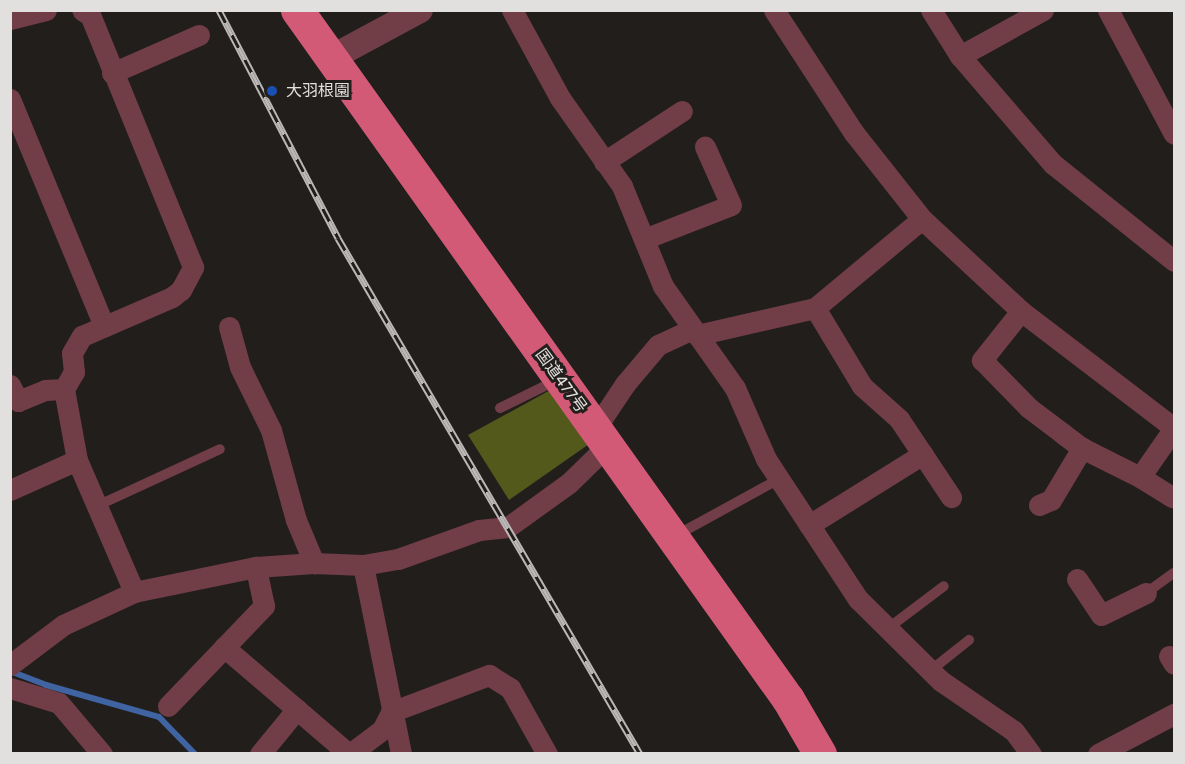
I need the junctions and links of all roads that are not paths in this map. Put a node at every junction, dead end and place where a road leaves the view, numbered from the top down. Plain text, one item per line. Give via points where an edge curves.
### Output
1 (46, 10) edge
2 (82, 10) edge
3 (297, 10) edge
4 (420, 10) edge
5 (513, 10) edge
6 (931, 10) edge
7 (1043, 10) edge
8 (1107, 10) edge
9 (779, 12) edge
10 (10, 19) edge
11 (199, 35) dead end
12 (960, 56) junction
13 (331, 58) junction
14 (112, 73) junction
15 (10, 99) edge
16 (682, 111) dead end
17 (1174, 134) edge
18 (705, 147) dead end
19 (604, 162) junction
20 (922, 219) junction
21 (644, 239) junction
22 (1174, 261) edge
23 (815, 308) junction
24 (1021, 310) junction
25 (104, 326) junction
26 (229, 327) dead end
27 (694, 332) junction
28 (560, 379) junction
29 (10, 386) edge
30 (64, 389) junction
31 (500, 408) dead end
32 (1171, 420) edge
33 (602, 437) junction
34 (1082, 448) junction
35 (220, 449) dead end
36 (923, 454) junction
37 (76, 460) junction
38 (1140, 477) junction
39 (779, 479) junction
40 (10, 490) edge
41 (951, 497) dead end
42 (1172, 497) dead end
43 (99, 505) junction
44 (1040, 505) dead end
45 (809, 525) junction
46 (673, 537) junction
47 (314, 563) junction
48 (363, 565) junction
49 (256, 567) junction
50 (1174, 573) edge
51 (1077, 579) dead end
52 (944, 586) dead end
53 (134, 592) junction
54 (1146, 593) joint
55 (887, 629) junction
56 (969, 640) dead end
57 (224, 647) junction
58 (1174, 656) edge
59 (14, 663) edge
60 (1174, 664) edge
61 (930, 671) junction
62 (10, 688) edge
63 (168, 706) dead end
64 (297, 710) junction
65 (392, 712) junction
66 (1174, 714) edge
67 (102, 753) edge
68 (260, 753) edge
69 (350, 753) edge
70 (401, 753) edge
71 (547, 753) edge
72 (820, 753) edge
73 (1031, 753) edge
74 (1098, 753) edge

1 - 10 street
2 - 14 street via 90,15
3 - 13 highway, 国道477号
4 - 13 street
5 - 19 street via 560,98
6 - 12 street
7 - 12 street
8 - 17 street
9 - 20 street via 854,133
11 - 14 street
12 - 22 street via 1053,164
13 - 28 highway, 国道477号
14 - 25 street via 193,267 181,290 172,297
15 - 25 street
16 - 19 street
18 - 21 street via 730,205
19 - 21 street via 622,186
20 - 23 street
20 - 24 street
21 - 27 street via 663,286
23 - 27 street
23 - 36 street via 862,386 899,419
24 - 32 street
24 - 34 street via 982,360 1029,408
25 - 30 street via 82,336 72,354 74,372
26 - 47 street via 240,368 271,430 296,520
27 - 33 street via 658,345 625,384
27 - 39 street via 735,388
28 - 31 lane
28 - 33 highway, 国道477号
29 - 30 street via 18,401 45,390
30 - 37 street
32 - 38 street
33 - 46 highway, 国道477号
33 - 48 street via 569,483 508,527 479,530 398,559
34 - 38 street
34 - 44 street via 1051,500
35 - 43 lane
36 - 41 street
36 - 45 street
37 - 40 street
37 - 43 street
38 - 42 street
39 - 45 street
39 - 46 lane
43 - 53 street
45 - 55 street via 858,599
46 - 72 highway, 国道477号 via 788,699
47 - 48 street
47 - 49 street
48 - 65 street
49 - 53 street
49 - 57 street via 264,606
50 - 54 lane
51 - 54 street via 1101,615
52 - 55 lane
53 - 59 street via 63,625
55 - 61 street
56 - 61 lane
57 - 63 street
57 - 64 street
58 - 60 street via 1169,656
61 - 73 street via 1014,731
62 - 67 street via 60,703
64 - 68 street
64 - 69 street
65 - 69 street via 382,730
65 - 70 street
65 - 71 street via 477,678 498,677 510,688
66 - 74 street

